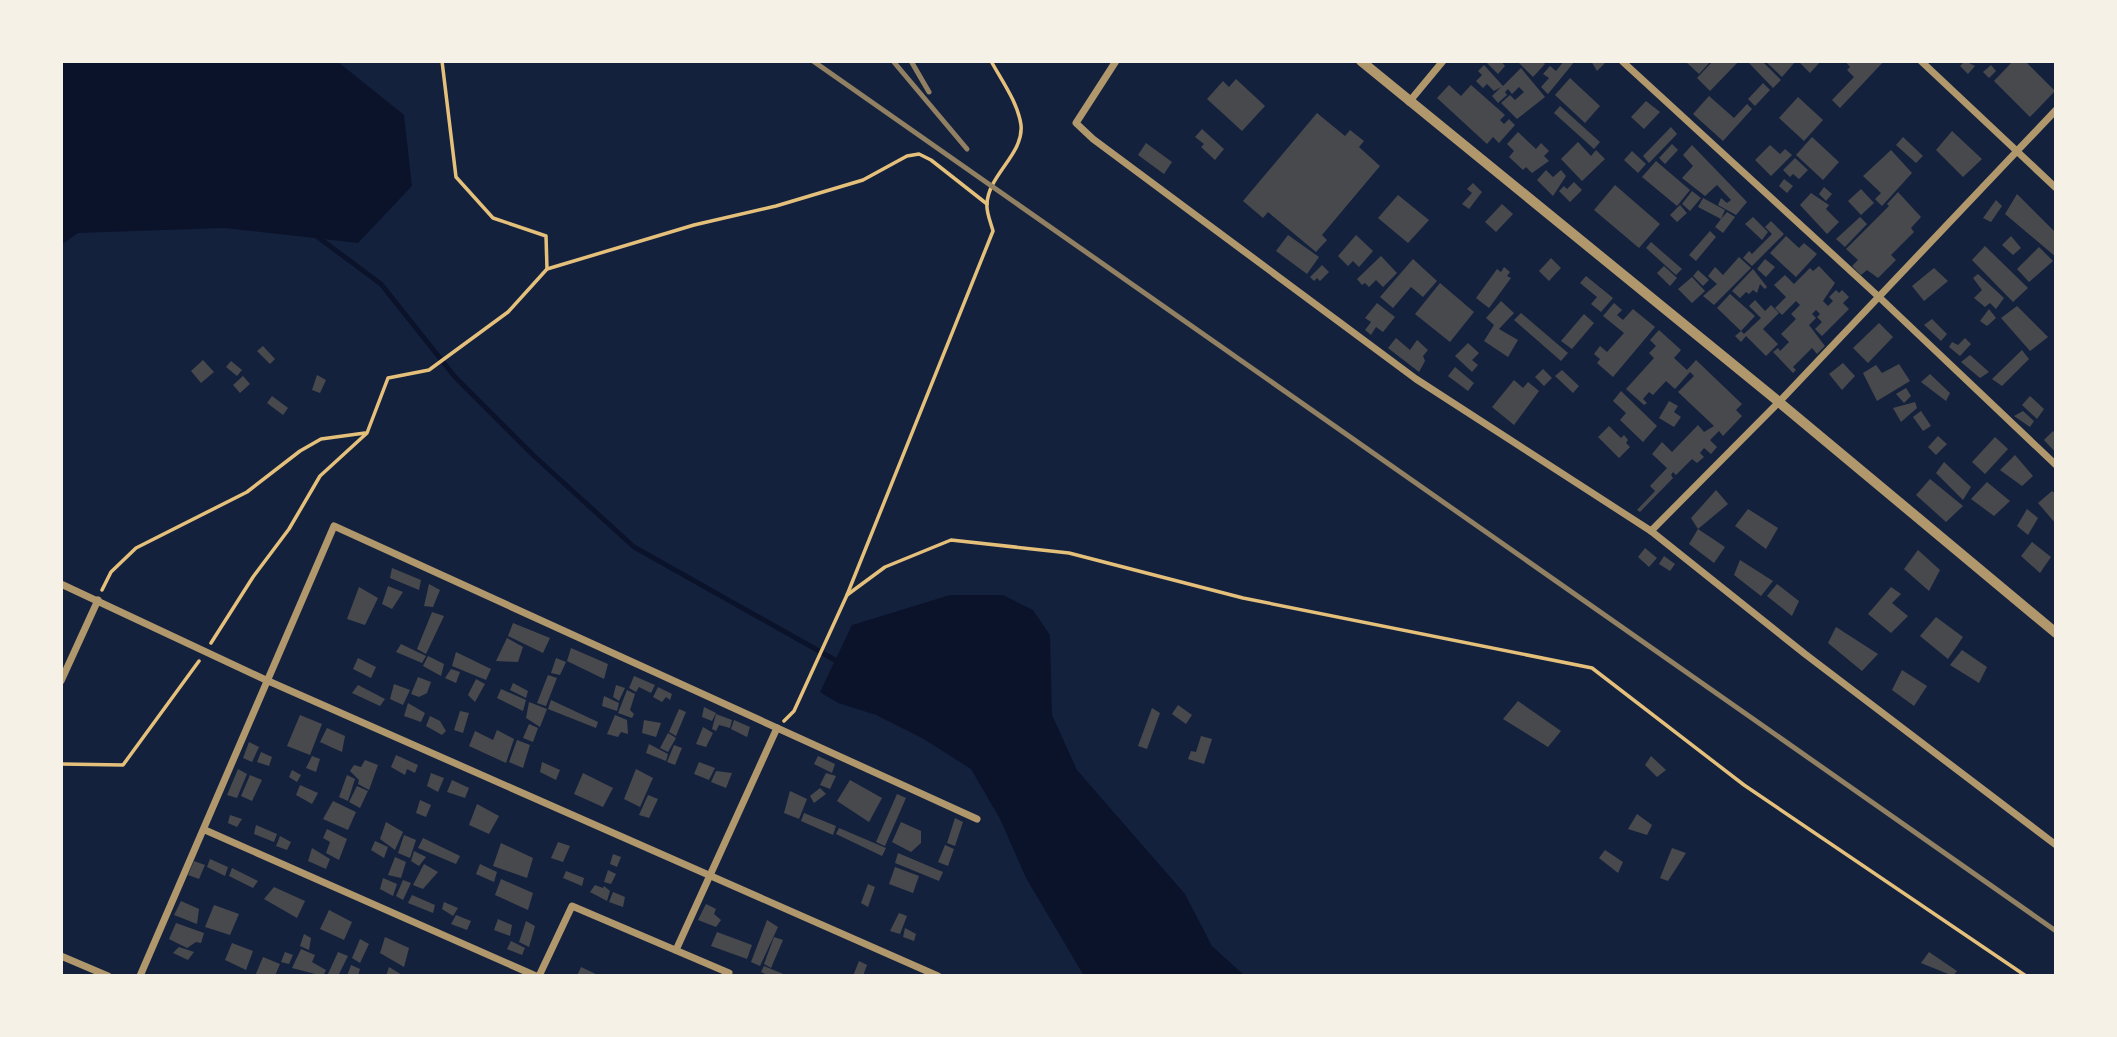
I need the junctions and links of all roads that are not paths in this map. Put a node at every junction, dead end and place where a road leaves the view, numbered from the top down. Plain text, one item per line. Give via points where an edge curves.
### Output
1 (1116, 61) edge
2 (1360, 61) edge
3 (1443, 61) edge
4 (1622, 61) edge
5 (1921, 61) edge
6 (1409, 102) junction
7 (2056, 110) edge
8 (2016, 149) junction
9 (2056, 188) edge
10 (1879, 297) junction
11 (1779, 402) junction
12 (2056, 465) edge
13 (1651, 531) junction
14 (61, 584) edge
15 (97, 600) junction
16 (2056, 633) edge
17 (266, 680) junction
18 (61, 681) edge
19 (777, 728) junction
20 (977, 819) dead end
21 (205, 830) junction
22 (2056, 845) edge
23 (710, 875) junction
24 (677, 950) junction
25 (61, 956) edge
26 (108, 976) edge
27 (140, 976) edge
28 (537, 976) edge
29 (727, 976) edge
30 (939, 976) edge

1 - 13 street via 1076,124 1416,379
2 - 6 street
3 - 6 street
4 - 10 street
5 - 8 street
6 - 11 street
7 - 8 street
8 - 9 street
8 - 10 street
10 - 11 street
10 - 12 street
11 - 13 street
11 - 16 street
13 - 22 street
14 - 15 street
15 - 17 street
15 - 18 street
17 - 19 street via 334,526
17 - 21 street
17 - 23 street
19 - 20 street
19 - 23 street
21 - 27 street
21 - 28 street
23 - 24 street
23 - 30 street
24 - 28 street via 572,905
24 - 29 street via 729,973
25 - 26 street

